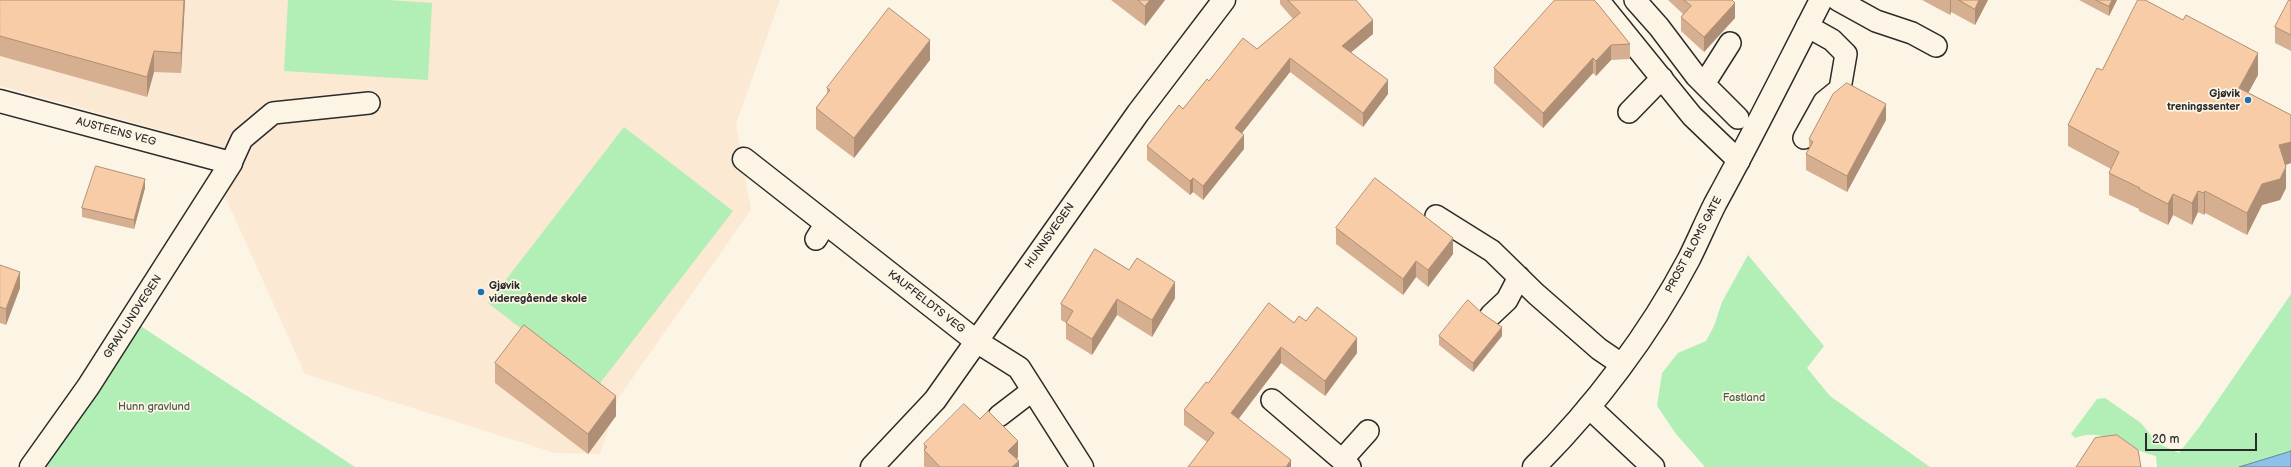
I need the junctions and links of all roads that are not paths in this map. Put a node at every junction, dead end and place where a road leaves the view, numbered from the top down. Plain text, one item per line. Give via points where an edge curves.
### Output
1 (1224, 0) edge
2 (1598, 0) edge
3 (1635, 0) edge
4 (1821, 0) edge
5 (1838, 0) edge
6 (1808, 26) junction
7 (1730, 43) dead end
8 (1936, 46) dead end
9 (1662, 78) junction
10 (1704, 84) junction
11 (0, 101) edge
12 (369, 103) dead end
13 (1629, 112) dead end
14 (1738, 118) dead end
15 (1804, 138) dead end
16 (744, 159) dead end
17 (1739, 161) junction
18 (231, 163) junction
19 (1436, 216) dead end
20 (1519, 277) junction
21 (1491, 315) dead end
22 (976, 341) junction
23 (1621, 364) junction
24 (1033, 390) junction
25 (1272, 400) dead end
26 (1589, 407) junction
27 (999, 416) dead end
28 (1368, 431) dead end
29 (1346, 463) edge
30 (31, 467) edge
31 (872, 467) edge
32 (1082, 467) edge
33 (1534, 467) edge
34 (1653, 467) edge

1 - 22 street, HUNNSVEGEN via 1138,113
2 - 9 lane
3 - 10 lane
4 - 6 street, PROST BLOMS GATE
5 - 8 lane via 1876,21 1912,33
6 - 15 lane via 1832,40 1846,54 1840,89 1824,102
6 - 17 street, PROST BLOMS GATE
7 - 10 lane
9 - 13 lane
9 - 17 lane via 1692,116
10 - 14 lane
11 - 18 street, AUSTEENS VEG
12 - 18 lane via 273,113 242,139
16 - 22 street, KAUFFELDTS VEG via 821,231
17 - 23 street, PROST BLOMS GATE via 1714,206 1689,260 1659,310
18 - 30 street, GRAVLUNDVEGEN via 88,388
19 - 20 lane via 1492,251
20 - 21 lane via 1506,300
20 - 23 lane via 1599,349
22 - 24 street, KAUFFELDTS VEG via 1018,368
22 - 31 street, HUNNSVEGEN via 935,400
23 - 26 street, PROST BLOMS GATE
24 - 27 lane
24 - 32 street, KAUFFELDTS VEG
25 - 29 lane
26 - 33 street, PROST BLOMS GATE
26 - 34 street
28 - 29 lane

